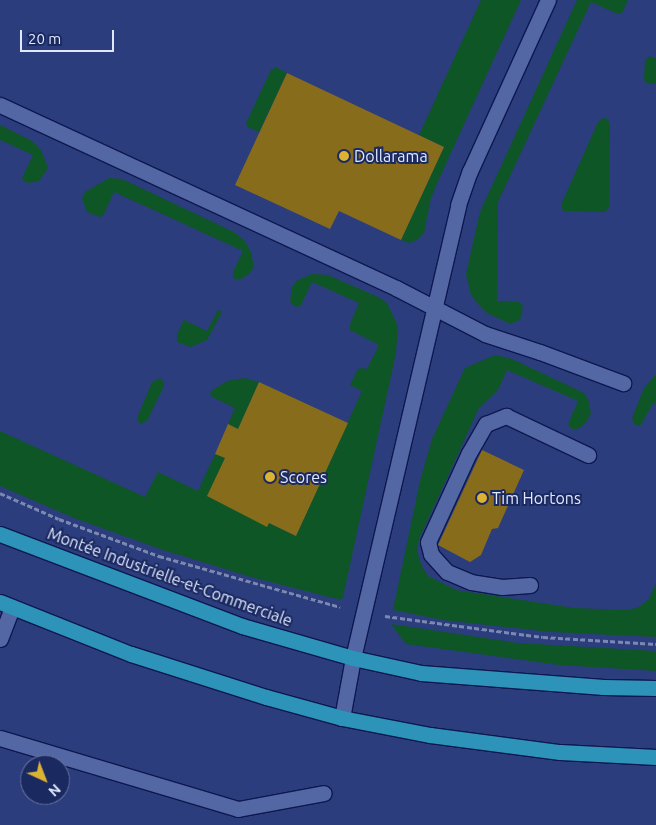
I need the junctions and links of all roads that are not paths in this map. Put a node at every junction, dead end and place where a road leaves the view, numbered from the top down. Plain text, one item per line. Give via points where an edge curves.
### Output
1 (548, 0) edge
2 (0, 106) edge
3 (435, 310) junction
4 (623, 383) dead end
5 (588, 455) dead end
6 (0, 534) edge
7 (530, 585) dead end
8 (6, 604) edge
9 (0, 639) edge
10 (353, 658) junction
11 (656, 688) edge
12 (342, 718) junction
13 (0, 738) edge
14 (656, 757) edge
15 (324, 793) dead end

1 - 3 lane via 470,171 448,240
2 - 3 lane via 388,284
3 - 4 lane via 484,334
3 - 10 lane
5 - 7 lane via 506,416 486,424 468,453 428,542 431,554 447,572 471,582 502,587
6 - 10 main road, Montée Industrielle-et-Commerciale via 242,626
8 - 9 lane
8 - 12 main road via 131,654
10 - 11 main road, Montée Industrielle-et-Commerciale via 421,673
10 - 12 lane
12 - 14 main road via 430,735 551,751
13 - 15 lane via 238,809

